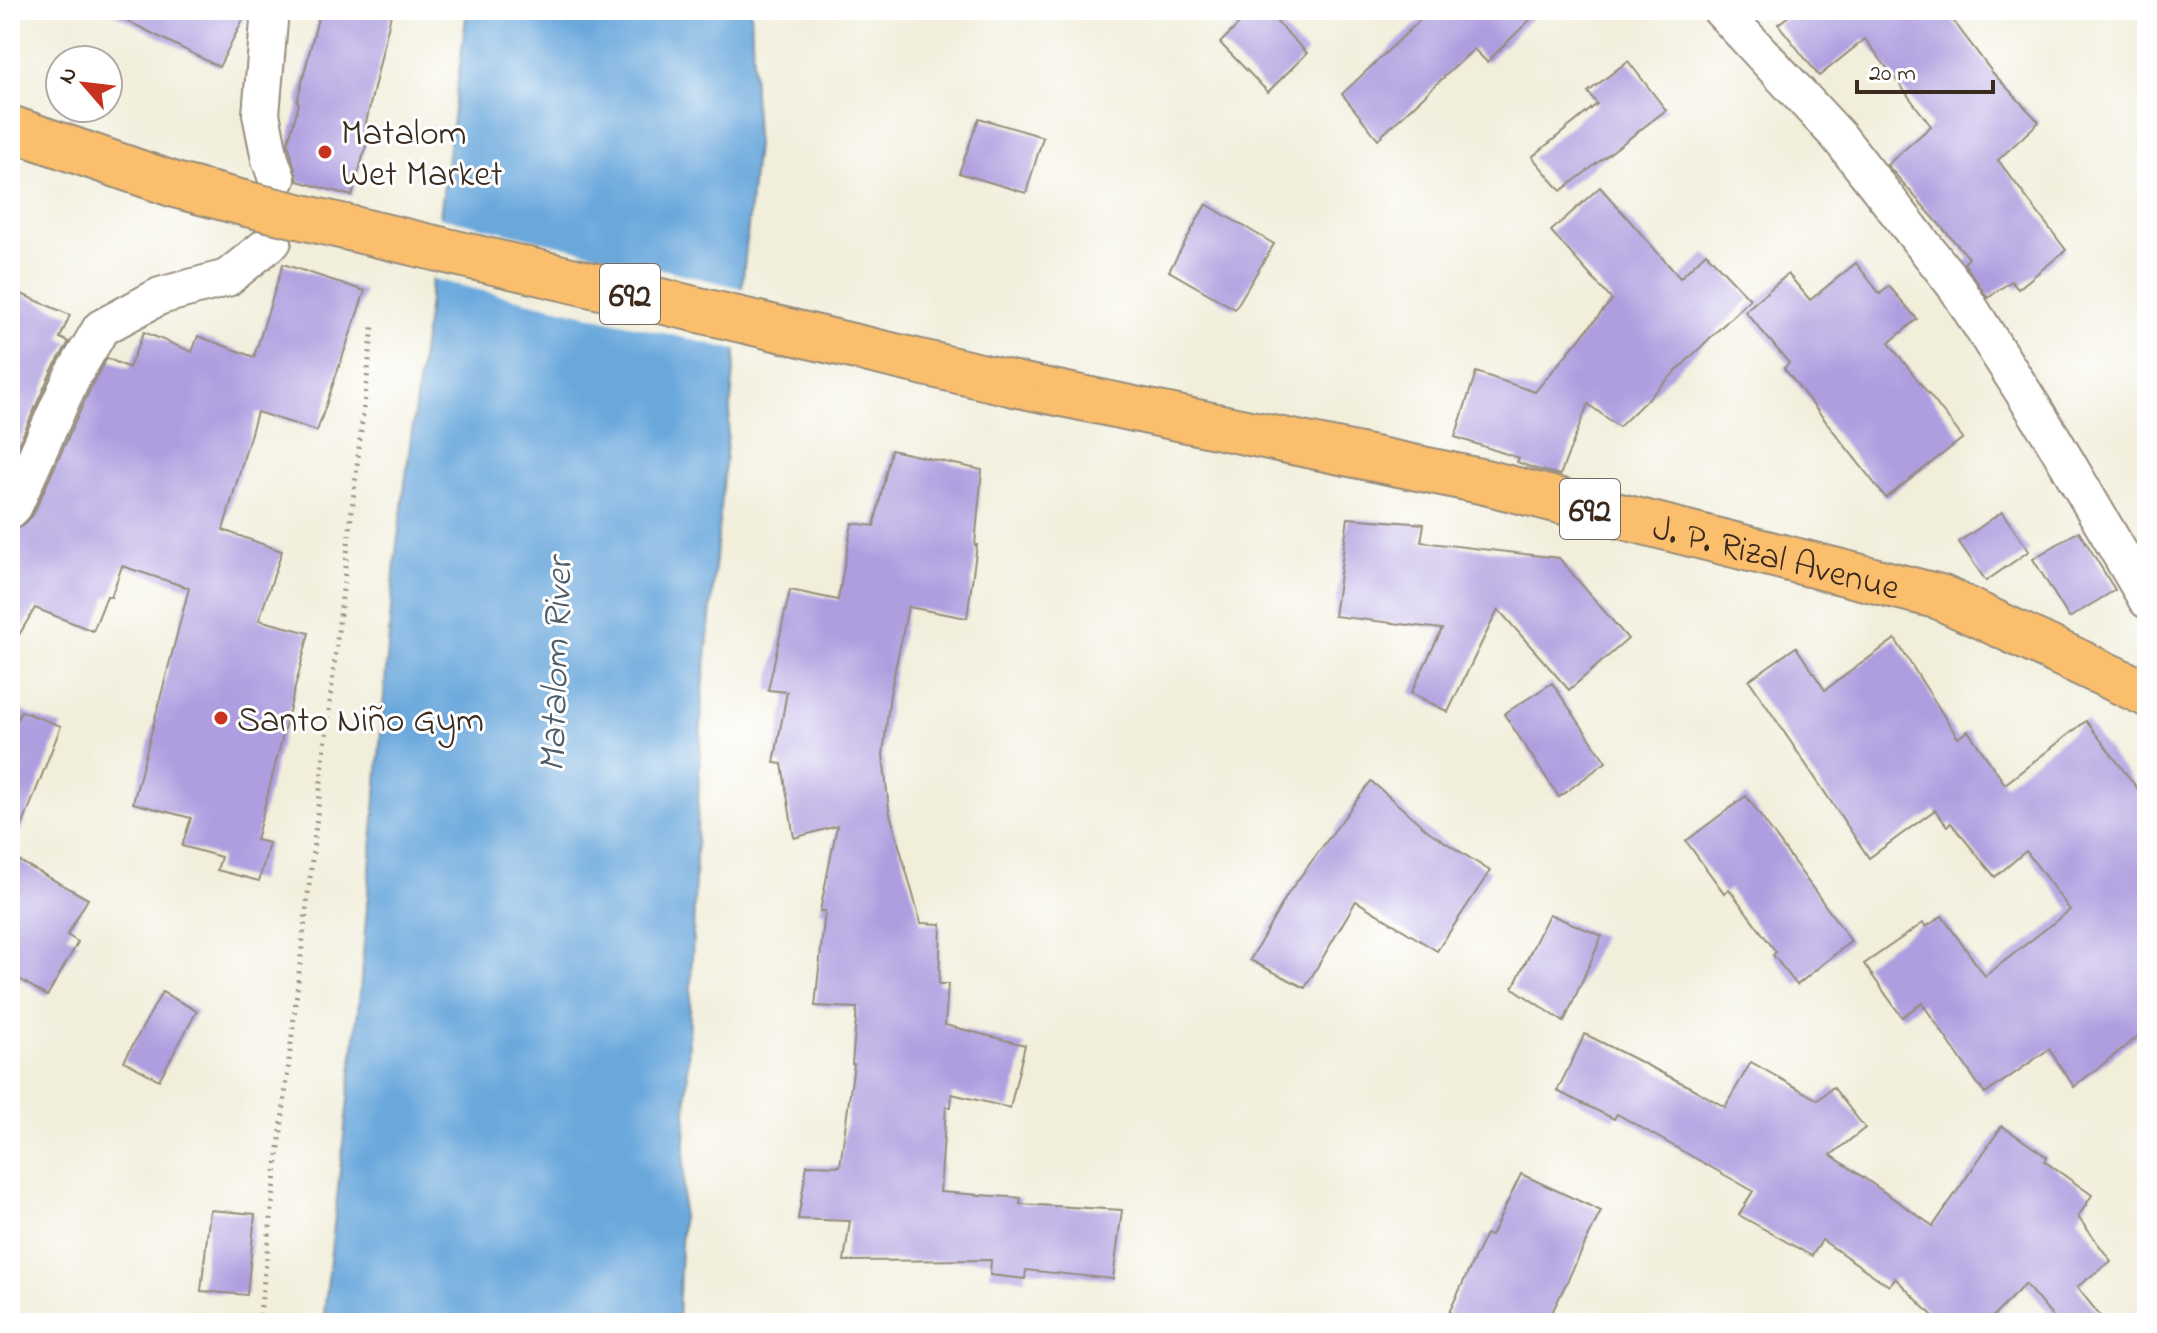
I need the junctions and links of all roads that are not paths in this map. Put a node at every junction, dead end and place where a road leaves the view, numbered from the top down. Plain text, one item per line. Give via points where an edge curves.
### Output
1 (270, 10) edge
2 (1721, 10) edge
3 (10, 128) edge
4 (262, 192) junction
5 (273, 241) dead end
6 (10, 510) edge
7 (2147, 600) edge
8 (2147, 694) edge

1 - 4 street via 261,114 270,159
2 - 7 street via 1839,137 1957,288
3 - 4 main road, 692 via 178,186
4 - 8 main road, J. P. Rizal Avenue / 692, bridge via 1014,384 1485,482 1940,597
5 - 6 street via 227,278 160,296 101,328 71,379

